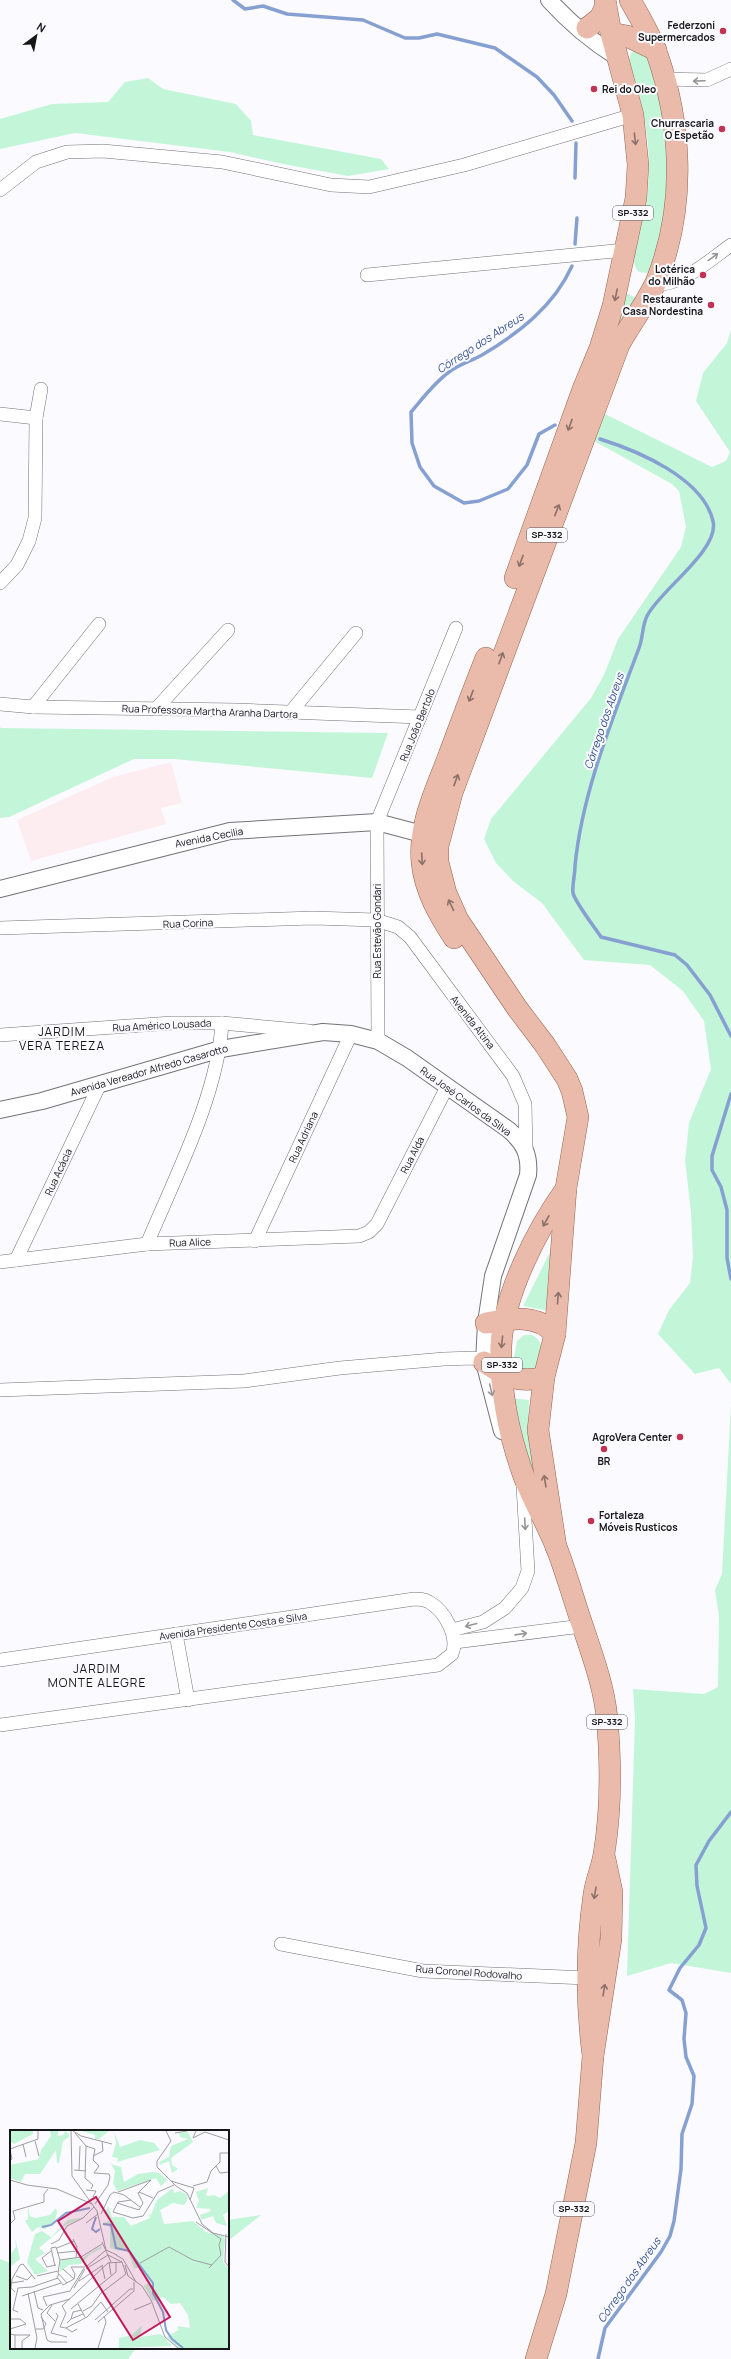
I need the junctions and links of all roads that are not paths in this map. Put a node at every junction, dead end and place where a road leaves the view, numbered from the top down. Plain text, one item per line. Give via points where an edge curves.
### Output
1 (548, 0) edge
2 (630, 0) edge
3 (605, 2) edge
4 (567, 20) junction
5 (587, 28) junction
6 (611, 33) junction
7 (649, 47) junction
8 (617, 57) junction
9 (731, 69) edge
10 (664, 79) junction
11 (633, 115) junction
12 (0, 190) edge
13 (731, 245) edge
14 (623, 258) junction
15 (367, 276) dead end
16 (654, 285) junction
17 (41, 389) dead end
18 (0, 414) edge
19 (36, 418) junction
20 (0, 583) edge
21 (99, 624) dead end
22 (456, 628) dead end
23 (228, 630) dead end
24 (356, 633) dead end
25 (0, 704) edge
26 (33, 707) junction
27 (156, 709) junction
28 (290, 713) junction
29 (420, 717) junction
30 (377, 822) junction
31 (422, 834) junction
32 (0, 888) edge
33 (376, 920) junction
34 (0, 928) edge
35 (517, 1008) junction
36 (222, 1022) junction
37 (323, 1032) junction
38 (351, 1034) junction
39 (0, 1035) edge
40 (378, 1041) junction
41 (221, 1049) junction
42 (100, 1084) junction
43 (447, 1086) junction
44 (0, 1110) edge
45 (526, 1150) junction
46 (566, 1188) junction
47 (377, 1224) joint
48 (255, 1241) junction
49 (147, 1244) junction
50 (16, 1260) junction
51 (0, 1262) edge
52 (506, 1320) junction
53 (486, 1323) junction
54 (555, 1334) junction
55 (484, 1362) junction
56 (502, 1374) junction
57 (544, 1378) junction
58 (0, 1390) edge
59 (522, 1471) junction
60 (556, 1547) junction
61 (582, 1626) junction
62 (176, 1634) junction
63 (453, 1636) junction
64 (0, 1660) edge
65 (188, 1700) junction
66 (0, 1725) edge
67 (604, 1855) junction
68 (281, 1944) dead end
69 (587, 1978) junction
70 (593, 2056) junction
71 (536, 2359) edge

1 - 4 street
2 - 7 main road, SP-332
3 - 5 main road via 600,18
3 - 6 main road, SP-332
4 - 5 street
4 - 8 street
5 - 6 street
6 - 7 main road via 627,36
6 - 8 main road, SP-332
7 - 8 main road via 628,48
7 - 10 main road, SP-332
8 - 11 main road, SP-332
9 -> 10 street via 706,80
10 - 16 main road, SP-332 via 674,119 678,182 671,239
11 - 12 street via 464,165 369,187 331,185 222,162 103,151 67,152 36,162
11 -> 14 main road, SP-332 via 638,165 636,198
16 -> 13 street via 682,280
14 - 15 street
14 - 16 main road via 634,283
14 -> 31 main road, SP-332 via 613,306 600,348 431,802
35 -> 16 main road, SP-332 via 458,920 440,876 438,846 444,817 458,776 619,345
17 - 19 street
18 - 19 street
19 - 20 street via 36,518 29,541 17,565
21 - 26 street
22 - 29 street, Rua João Bertolo
23 - 27 street
24 - 28 street
25 - 26 street, Rua Professora Martha Aranha Dartora
26 - 27 street, Rua Professora Martha Aranha Dartora
27 - 28 street, Rua Professora Martha Aranha Dartora
28 - 29 street, Rua Professora Martha Aranha Dartora
29 - 30 street, Rua João Bertolo
30 - 31 street, Avenida Cecilia
30 - 32 street, Avenida Cecilia via 230,831
30 - 33 street, Rua Estevão Gondari
31 -> 35 main road, SP-332 via 422,864 427,888 437,912 484,977
33 - 34 street, Rua Corina via 313,918
33 - 40 street, Rua Estevão Gondari
33 - 45 street, Avenida Altina via 398,927 410,937 513,1076 525,1104
35 - 46 main road, SP-332 via 545,1045 572,1091 578,1117
36 - 37 street, Rua Américo Lousada
36 - 39 street, Rua Américo Lousada
36 - 41 street
37 - 38 street, Rua José Carlos da Silva
37 - 41 street, Avenida Vereador Alfredo Casarotto
38 - 40 street, Rua José Carlos da Silva
38 - 48 street, Rua Adriana
40 - 43 street, Rua José Carlos da Silva
41 - 42 street, Avenida Vereador Alfredo Casarotto
41 - 49 street via 198,1121
42 - 44 street, Avenida Vereador Alfredo Casarotto
42 - 50 street, Rua Acácia
43 - 45 street, Rua José Carlos da Silva via 509,1130
43 - 47 street, Rua Alda
45 - 53 street via 528,1175 493,1276
46 -> 52 main road, SP-332 via 529,1252 514,1285
54 -> 46 main road, SP-332
47 - 48 street, Rua Alice via 369,1232 359,1236
48 - 49 street, Rua Alice
49 - 50 street, Rua Alice
50 - 51 street, Rua Alice
52 - 53 main road
52 - 54 main road via 522,1318 538,1322 549,1327
52 -> 56 main road, SP-332 via 501,1344
53 - 55 street
54 - 57 main road, SP-332
55 - 56 main road
55 - 58 street via 474,1358 444,1359 340,1368 244,1381
55 -> 59 street via 505,1442
56 - 57 main road via 523,1381
56 - 59 main road, SP-332 via 506,1409
60 -> 57 main road, SP-332 via 538,1430
59 - 60 main road, SP-332
59 -> 63 street via 528,1571 522,1588 505,1608
60 - 61 main road, SP-332
63 -> 61 street
61 - 67 main road, SP-332 via 597,1667 607,1717 608,1814
62 - 63 street, Avenida Presidente Costa e Silva via 424,1599 436,1606
62 - 64 street, Avenida Presidente Costa e Silva
62 - 65 street
63 - 65 street via 452,1654 438,1665
65 - 66 street
67 -> 69 main road, SP-332 via 594,1892
70 -> 67 main road, SP-332 via 611,1939 612,1892
68 - 69 street, Rua Coronel Rodovalho via 423,1971
69 - 70 main road, SP-332
70 - 71 main road, SP-332 via 590,2108 581,2173 556,2294

